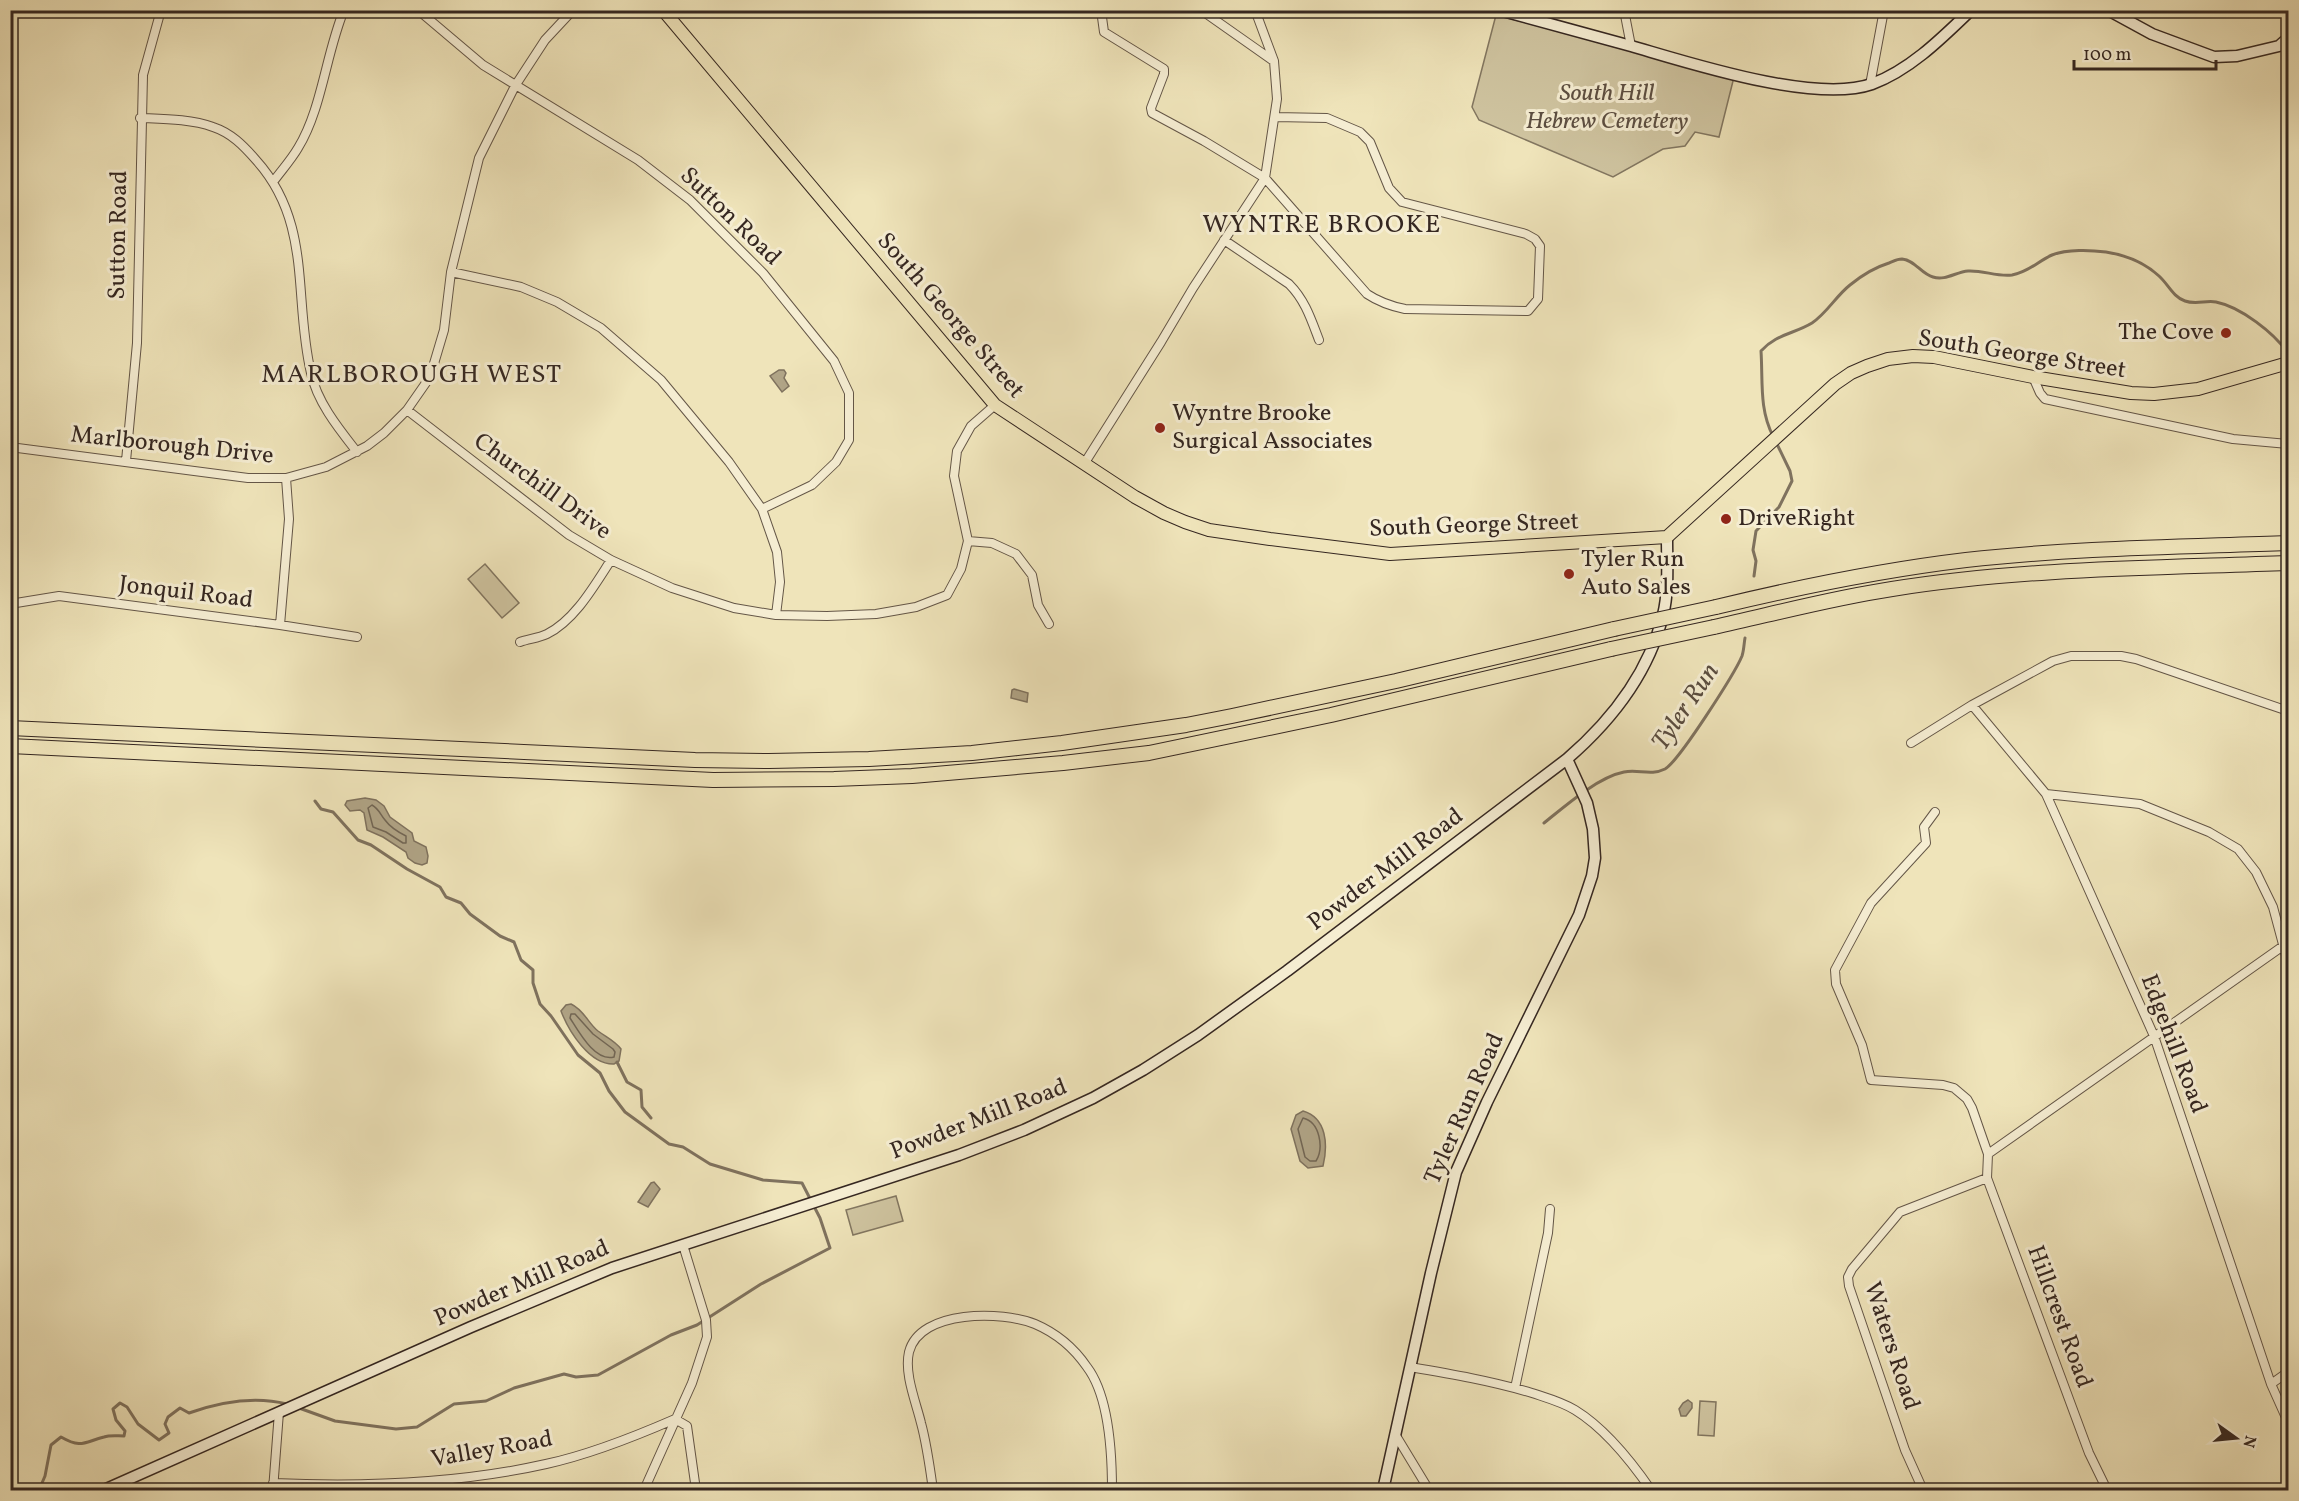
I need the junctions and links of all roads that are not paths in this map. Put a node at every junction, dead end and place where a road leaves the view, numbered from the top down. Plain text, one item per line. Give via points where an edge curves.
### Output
1 (160, 10) edge
2 (344, 10) edge
3 (418, 10) edge
4 (573, 10) edge
5 (663, 10) edge
6 (1101, 10) edge
7 (1201, 10) edge
8 (1255, 10) edge
9 (1499, 10) edge
10 (1624, 10) edge
11 (1884, 10) edge
12 (1971, 10) edge
13 (2108, 10) edge
14 (2289, 38) edge
15 (1631, 46) junction
16 (1274, 61) junction
17 (1870, 85) junction
18 (515, 86) junction
19 (1275, 117) junction
20 (140, 118) junction
21 (1265, 178) junction
22 (273, 182) junction
23 (1224, 240) junction
24 (451, 272) junction
25 (1319, 339) dead end
26 (2288, 363) edge
27 (2033, 377) junction
28 (995, 405) junction
29 (407, 410) junction
30 (2289, 444) edge
31 (10, 447) edge
32 (357, 452) junction
33 (126, 461) junction
34 (1084, 464) junction
35 (286, 478) junction
36 (762, 509) junction
37 (1667, 537) junction
38 (968, 541) junction
39 (2289, 543) edge
40 (611, 561) junction
41 (2289, 563) edge
42 (10, 604) edge
43 (776, 615) junction
44 (1049, 624) dead end
45 (280, 625) junction
46 (357, 637) dead end
47 (520, 642) dead end
48 (1972, 705) junction
49 (2289, 711) edge
50 (10, 728) edge
51 (1911, 743) dead end
52 (10, 746) edge
53 (1567, 759) junction
54 (2046, 794) junction
55 (1935, 812) dead end
56 (2283, 946) junction
57 (2289, 963) edge
58 (2154, 1036) junction
59 (1988, 1154) junction
60 (1987, 1178) junction
61 (1550, 1209) dead end
62 (683, 1245) junction
63 (1410, 1367) junction
64 (2289, 1372) edge
65 (2271, 1384) junction
66 (1515, 1388) junction
67 (282, 1411) junction
68 (675, 1419) junction
69 (2289, 1422) edge
70 (1395, 1434) junction
71 (273, 1487) edge
72 (104, 1491) edge
73 (644, 1491) edge
74 (696, 1491) edge
75 (933, 1491) edge
76 (1112, 1491) edge
77 (1383, 1491) edge
78 (1429, 1491) edge
79 (1651, 1491) edge
80 (1923, 1491) edge
81 (2107, 1491) edge

1 - 20 street, Sutton Road via 142,75
2 - 22 street via 299,148
3 - 18 street, Sutton Road via 483,65
4 - 18 street, Marlborough Drive via 545,40
5 - 28 main road, South George Street
6 - 21 street via 1104,32 1164,69 1152,113
7 - 16 street
8 - 16 street
9 - 15 street
10 - 15 street
11 - 17 street
12 - 17 street via 1912,62
13 - 14 street via 2152,34 2214,57 2279,46
15 - 17 street via 1740,76 1818,90
16 - 19 street via 1278,99
18 - 24 street, Marlborough Drive via 479,158
18 - 36 street, Sutton Road via 638,160 690,200 763,273 834,361 849,393 849,440 837,462 812,485
19 - 21 street
19 - 21 street via 1327,118 1360,132 1370,142 1389,188 1402,202 1535,239 1539,246 1538,299 1528,311 1405,309 1386,305 1367,294
20 - 22 street via 210,126 230,134
20 - 33 street, Sutton Road via 137,343
21 - 23 street
22 - 32 street via 293,228 311,375 325,406
23 - 25 street via 1298,292
23 - 34 street
24 - 29 street, Marlborough Drive via 444,330 430,377
24 - 36 street via 521,287 557,302 601,328 661,380
26 - 27 main road, South George Street via 2198,389 2154,394
27 - 30 street via 2045,399 2233,439
27 - 37 main road, South George Street via 1912,356 1888,359 1851,373
28 - 34 main road, South George Street
28 - 38 street, Churchill Drive via 972,426 957,451 954,476
29 - 32 street, Marlborough Drive
29 - 40 street, Churchill Drive via 569,535
31 - 33 street, Marlborough Drive
32 - 35 street, Marlborough Drive via 326,467
33 - 35 street, Marlborough Drive via 248,478
34 - 37 main road, South George Street via 1144,502 1185,522 1209,530 1281,541 1390,554
35 - 45 street via 289,519
36 - 43 street via 777,552 780,582
37 - 53 street, Powder Mill Road via 1666,597 1654,645 1626,696
38 - 43 street, Churchill Drive via 961,569 947,595 916,607 876,614
38 - 44 street via 992,543 1016,554 1032,575 1038,605
39 - 50 highway, bridge via 2062,553 1968,560 1872,574 1198,723 972,753 858,759 695,760
40 - 43 street, Churchill Drive via 734,608
40 - 47 street via 568,618 547,634
41 - 52 highway, bridge via 2051,572 1891,589 1149,753 912,776 712,780
42 - 45 street, Jonquil Road via 59,596
45 - 46 street, Jonquil Road
48 - 49 street via 2053,661 2072,656 2121,656
48 - 51 street
48 - 54 street, Edgehill Road
53 - 62 street, Powder Mill Road via 1287,972 1198,1035 1093,1098 959,1155
53 - 63 street, Tyler Run Road via 1593,829 1592,876 1579,915 1456,1172
54 - 56 street via 2140,804 2209,832 2238,849 2256,872 2273,907
54 - 58 street, Edgehill Road
55 - 59 street via 1924,827 1926,843 1871,903 1860,921 1836,970 1836,984 1862,1046 1871,1080 1954,1088 1967,1099
56 - 57 street
56 - 58 street
58 - 59 street
58 - 65 street, Edgehill Road
59 - 60 street, Hillcrest Road
60 - 80 street, Waters Road via 1899,1212 1848,1277 1905,1450
60 - 81 street, Hillcrest Road
61 - 66 street
62 - 67 street, Powder Mill Road via 585,1278
62 - 68 street via 705,1316 707,1337 701,1361
63 - 66 street
63 - 70 street, Tyler Run Road
64 - 65 street
65 - 69 street, Edgehill Road
66 - 79 street via 1554,1400 1597,1426
67 - 71 street
67 - 72 street, Powder Mill Road
68 - 71 street, Valley Road via 548,1464 513,1470 411,1483
68 - 73 street
68 - 74 street via 687,1426
70 - 77 street, Tyler Run Road
70 - 78 street
75 - 76 street via 927,1447 908,1370 910,1348 920,1333 942,1321 1000,1316 1026,1320 1053,1334 1089,1369 1101,1397 1110,1445

